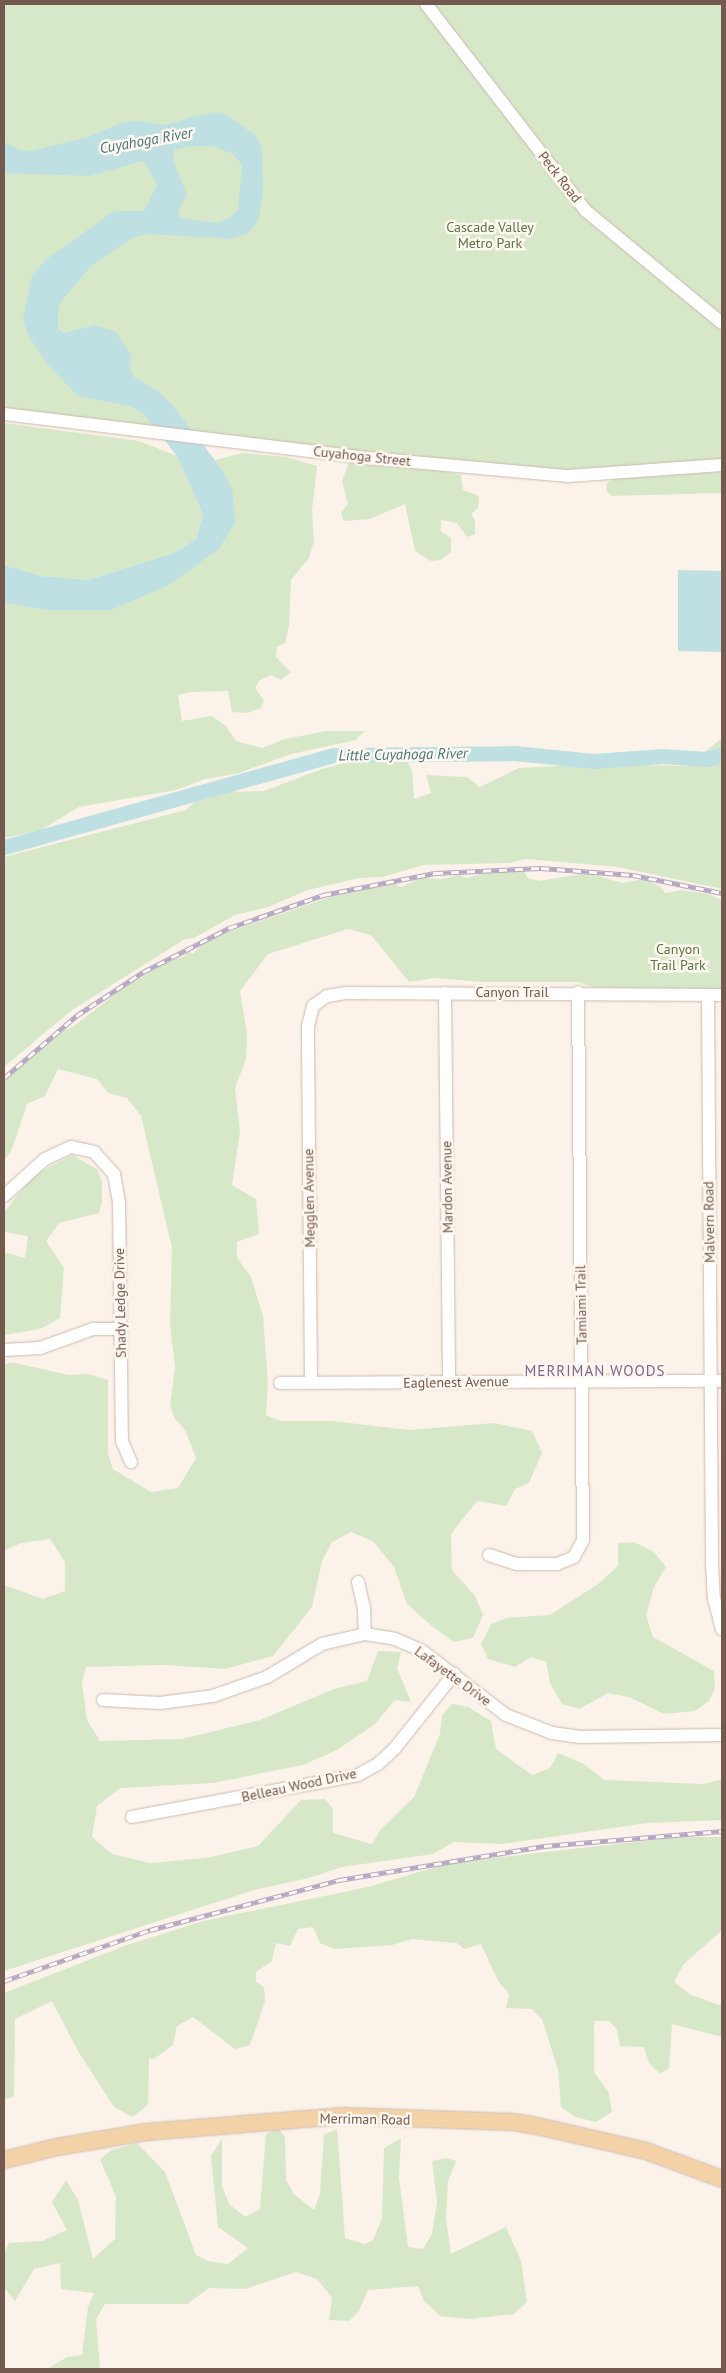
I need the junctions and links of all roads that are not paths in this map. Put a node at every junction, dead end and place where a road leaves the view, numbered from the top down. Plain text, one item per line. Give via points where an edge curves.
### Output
1 (426, 4) edge
2 (722, 324) edge
3 (4, 414) edge
4 (722, 465) edge
5 (578, 992) junction
6 (445, 993) junction
7 (708, 995) junction
8 (722, 995) edge
9 (310, 1013) joint
10 (4, 1196) edge
11 (121, 1329) junction
12 (4, 1350) edge
13 (449, 1381) junction
14 (716, 1381) edge
15 (581, 1382) junction
16 (280, 1383) dead end
17 (311, 1383) junction
18 (131, 1462) dead end
19 (489, 1555) dead end
20 (358, 1582) dead end
21 (722, 1629) edge
22 (364, 1634) junction
23 (454, 1674) junction
24 (102, 1700) dead end
25 (722, 1735) edge
26 (132, 1817) dead end
27 (4, 2160) edge
28 (722, 2179) edge

1 - 2 street, Peck Road via 586,211
3 - 4 street, Cuyahoga Street via 568,476
5 - 6 street, Canyon Trail
5 - 7 street, Canyon Trail
5 - 15 street, Tamiami Trail
6 - 9 street, Canyon Trail via 334,994 320,1000
6 - 13 street, Mardon Avenue
7 - 8 street, Canyon Trail
7 - 14 street, Malvern Road
9 - 17 street, Megglen Avenue
10 - 11 street, Shady Ledge Drive via 51,1154 72,1147 94,1152 110,1167 117,1185
11 - 12 street via 93,1329 40,1348
11 - 18 street, Shady Ledge Drive via 122,1441
13 - 15 street, Eaglenest Avenue
13 - 17 street, Eaglenest Avenue
14 - 15 street, Eaglenest Avenue
14 - 21 street, Malvern Road via 712,1564 714,1598
15 - 19 street, Tamiami Trail via 580,1547 566,1562 550,1565 517,1564
16 - 17 street, Eaglenest Avenue
20 - 22 street via 364,1608
22 - 23 street, Lafayette Drive via 408,1644
22 - 24 street, Lafayette Drive via 322,1644 267,1677 213,1696 160,1703
23 - 25 street, Lafayette Drive via 506,1715 552,1733 579,1737
23 - 26 street, Belleau Wood Drive via 395,1748 378,1764 358,1775
27 - 28 main road, Merriman Road via 57,2147 147,2132 343,2116 514,2122 646,2151

